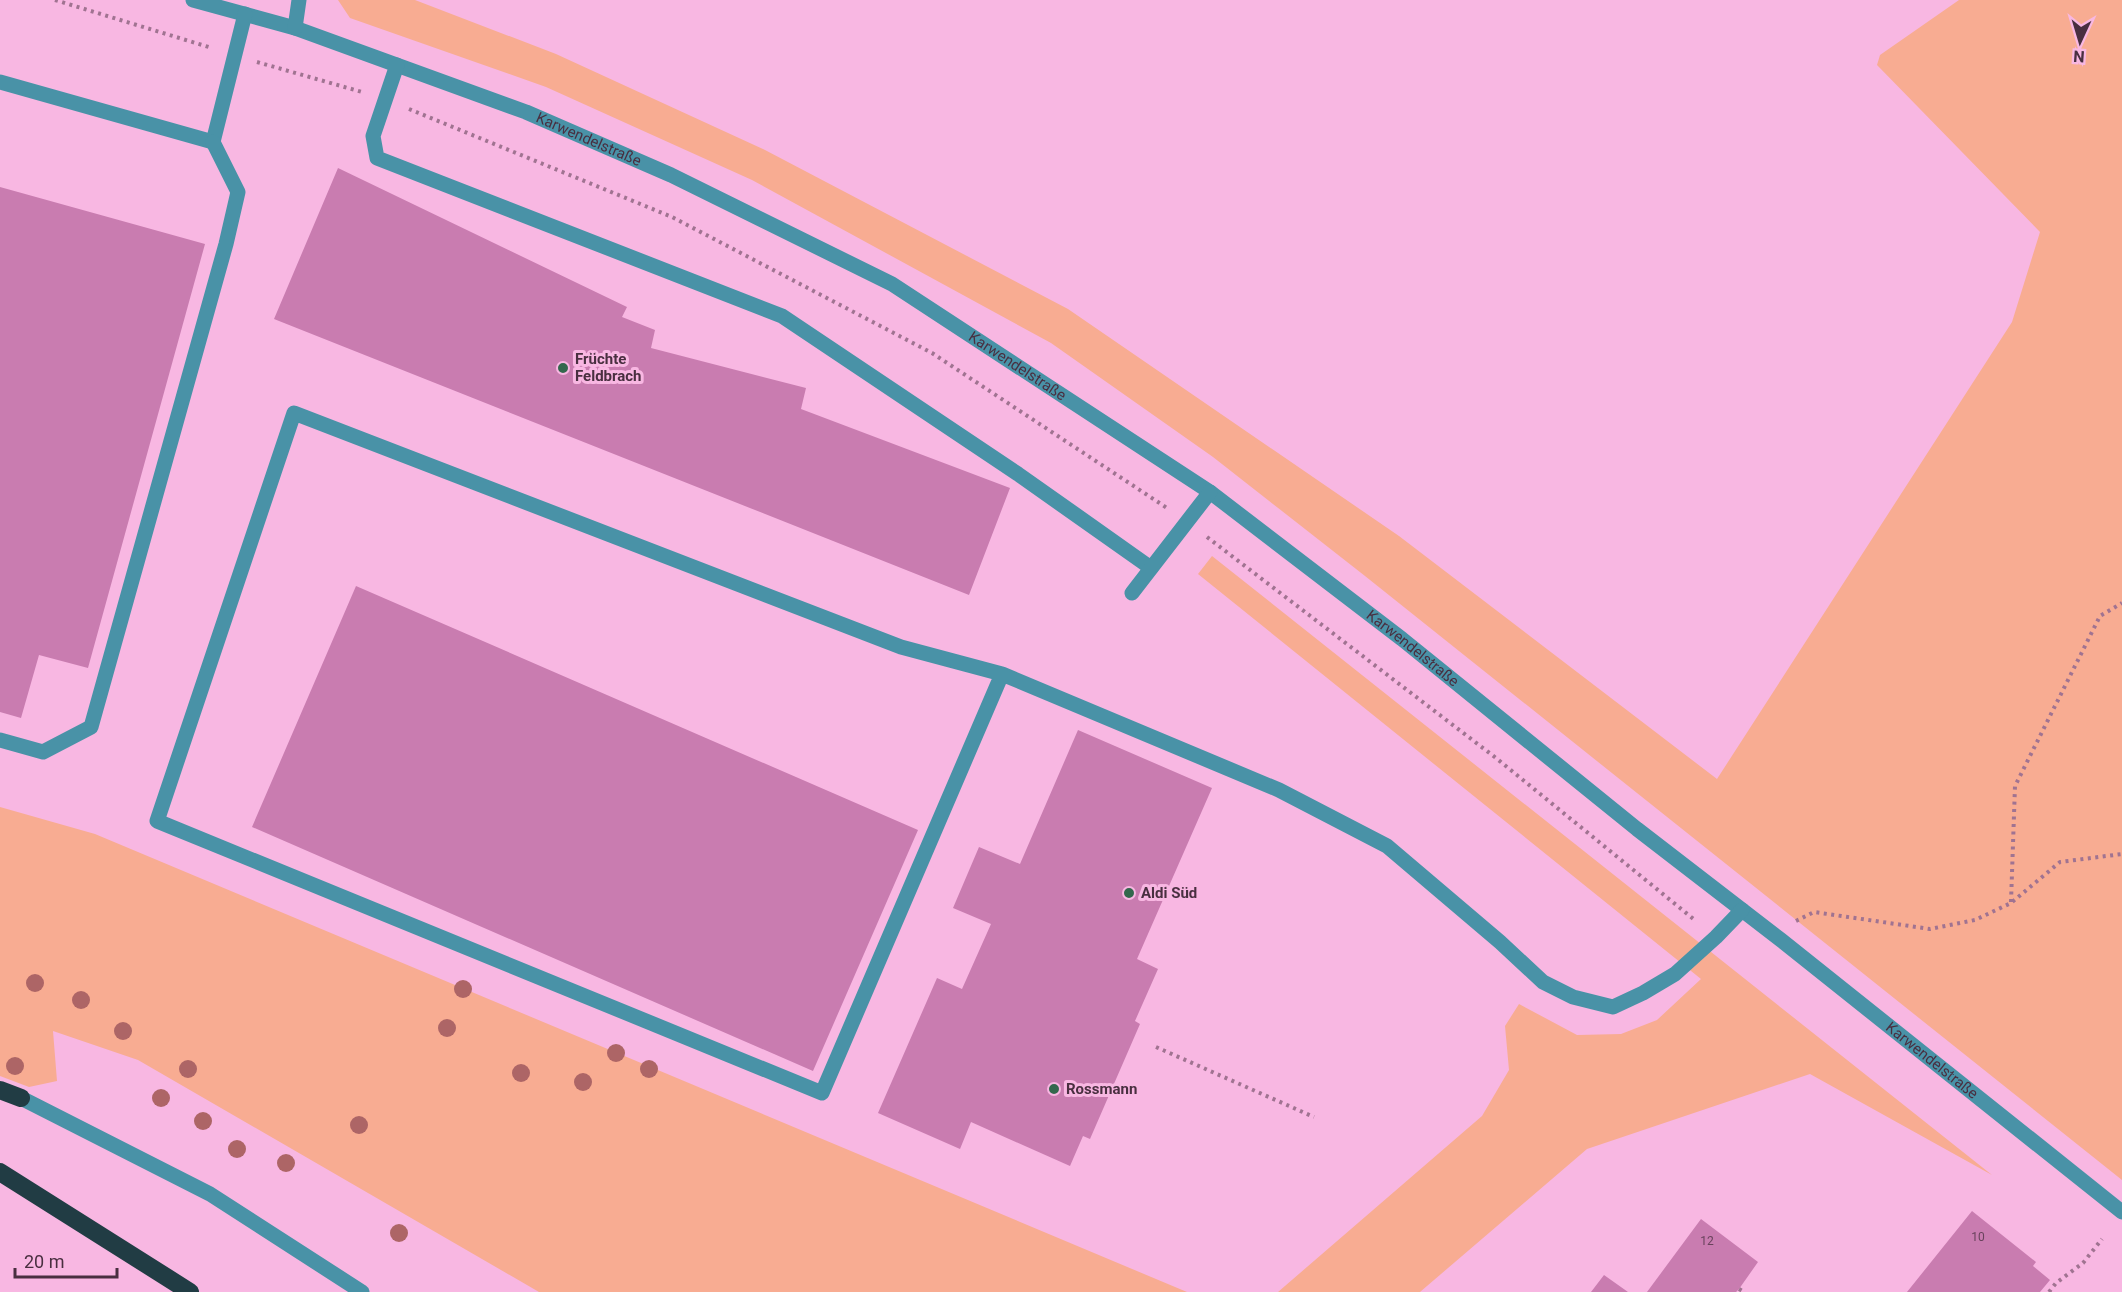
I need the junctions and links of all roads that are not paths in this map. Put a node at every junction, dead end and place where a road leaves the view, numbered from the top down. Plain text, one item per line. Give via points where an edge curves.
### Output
1 (193, 0) edge
2 (299, 0) edge
3 (245, 14) junction
4 (295, 28) junction
5 (398, 64) junction
6 (0, 82) edge
7 (213, 142) junction
8 (1210, 492) junction
9 (1151, 568) junction
10 (1132, 593) dead end
11 (1002, 674) junction
12 (0, 740) edge
13 (1742, 910) junction
14 (0, 1090) edge
15 (21, 1098) joint
16 (0, 1172) edge
17 (2122, 1212) edge
18 (190, 1292) edge
19 (362, 1292) edge

1 - 3 street, Karwendelstraße
2 - 4 street
3 - 4 street, Karwendelstraße
3 - 7 street
4 - 5 street, Karwendelstraße
5 - 8 street, Karwendelstraße via 526,112 671,175 892,285
5 - 9 street via 373,136 377,158 782,316
6 - 7 street
7 - 12 street via 238,192 91,727 43,752
8 - 9 street
8 - 13 street, Karwendelstraße via 1402,639
9 - 10 street
11 - 11 street via 901,647 294,413 157,821 822,1093
11 - 13 street via 1279,790 1387,846 1543,982 1573,997 1613,1007 1643,993 1675,974
13 - 17 street, Karwendelstraße
14 - 15 highway
15 - 19 street via 210,1194
16 - 18 highway

